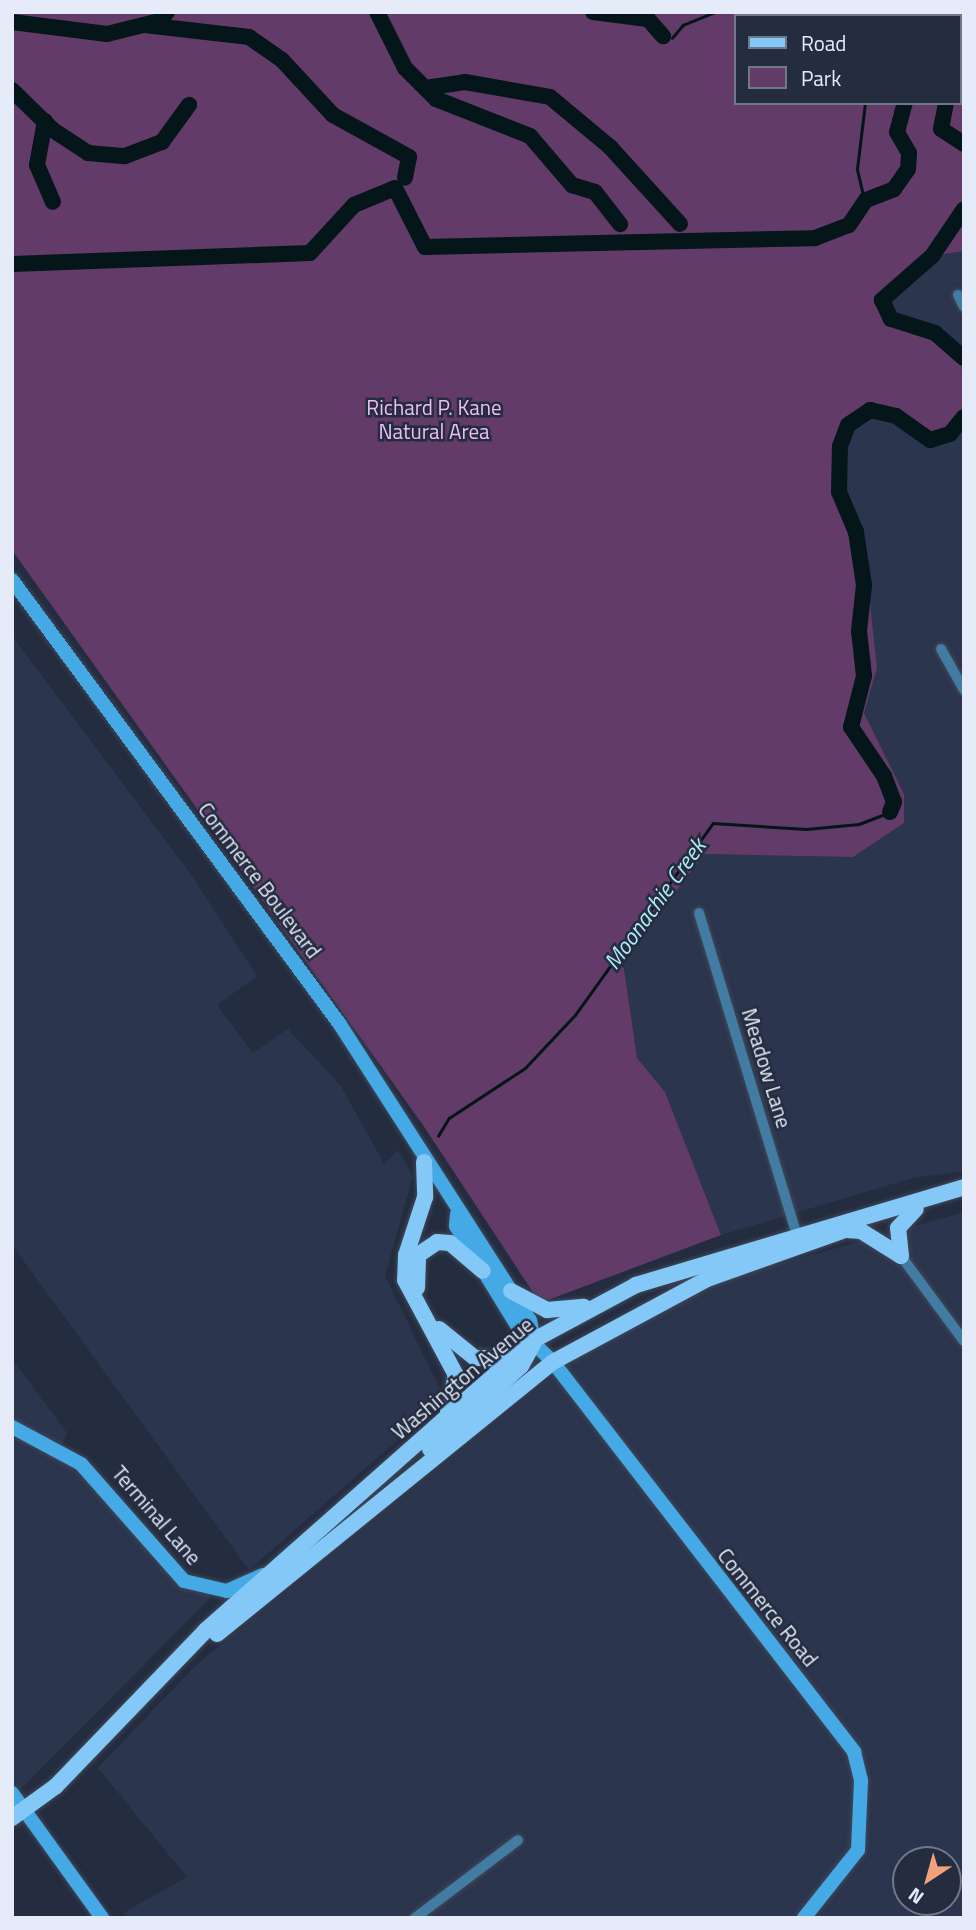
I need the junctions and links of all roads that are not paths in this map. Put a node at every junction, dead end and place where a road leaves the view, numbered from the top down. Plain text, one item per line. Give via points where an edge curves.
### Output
1 (958, 295) dead end
2 (964, 306) edge
3 (12, 580) edge
4 (941, 649) dead end
5 (964, 690) edge
6 (699, 914) dead end
7 (424, 1162) junction
8 (964, 1187) edge
9 (964, 1197) edge
10 (916, 1209) junction
11 (457, 1214) junction
12 (847, 1230) junction
13 (796, 1233) junction
14 (901, 1256) junction
15 (483, 1271) junction
16 (511, 1291) junction
17 (590, 1306) junction
18 (534, 1340) junction
19 (964, 1341) edge
20 (512, 1358) junction
21 (553, 1362) junction
22 (446, 1415) junction
23 (12, 1427) edge
24 (398, 1485) junction
25 (277, 1568) junction
26 (140, 1698) junction
27 (12, 1793) edge
28 (19, 1815) edge
29 (518, 1840) dead end
30 (102, 1918) edge
31 (415, 1918) edge
32 (804, 1918) edge

1 - 2 street
3 - 7 street, Commerce Boulevard via 332,1014
4 - 5 street
6 - 13 street, Meadow Lane
7 - 11 street, Commerce Boulevard
7 - 22 main road via 425,1198 406,1255 405,1280 456,1375
8 - 13 main road, Washington Avenue
9 - 10 main road, Washington Avenue
10 - 12 main road, Washington Avenue
10 - 14 main road via 898,1228
11 - 15 street, Commerce Boulevard via 456,1226
11 - 16 street, Commerce Boulevard
12 - 14 main road via 861,1231
12 - 21 main road, Washington Avenue via 707,1279
13 - 17 main road, Washington Avenue via 636,1285
14 - 19 street
15 - 18 street, Commerce Boulevard via 519,1329
15 - 20 main road via 450,1243 437,1242 418,1255 414,1273 419,1296 455,1348 496,1362
16 - 17 main road via 547,1310
16 - 18 street, Commerce Boulevard via 530,1320
17 - 18 main road, Washington Avenue
18 - 20 main road, Washington Avenue
18 - 21 street, Commerce Road
18 - 24 main road via 521,1366 474,1404
20 - 22 main road, Washington Avenue
21 - 24 main road, Washington Avenue
21 - 32 street, Commerce Road via 854,1752 861,1782 859,1850
22 - 25 main road, Washington Avenue
23 - 25 street, Terminal Lane via 81,1464 194,1586 227,1591
24 - 26 main road, Washington Avenue
25 - 26 main road, Washington Avenue
26 - 28 main road, Washington Avenue
27 - 28 street
28 - 30 street
29 - 31 street

